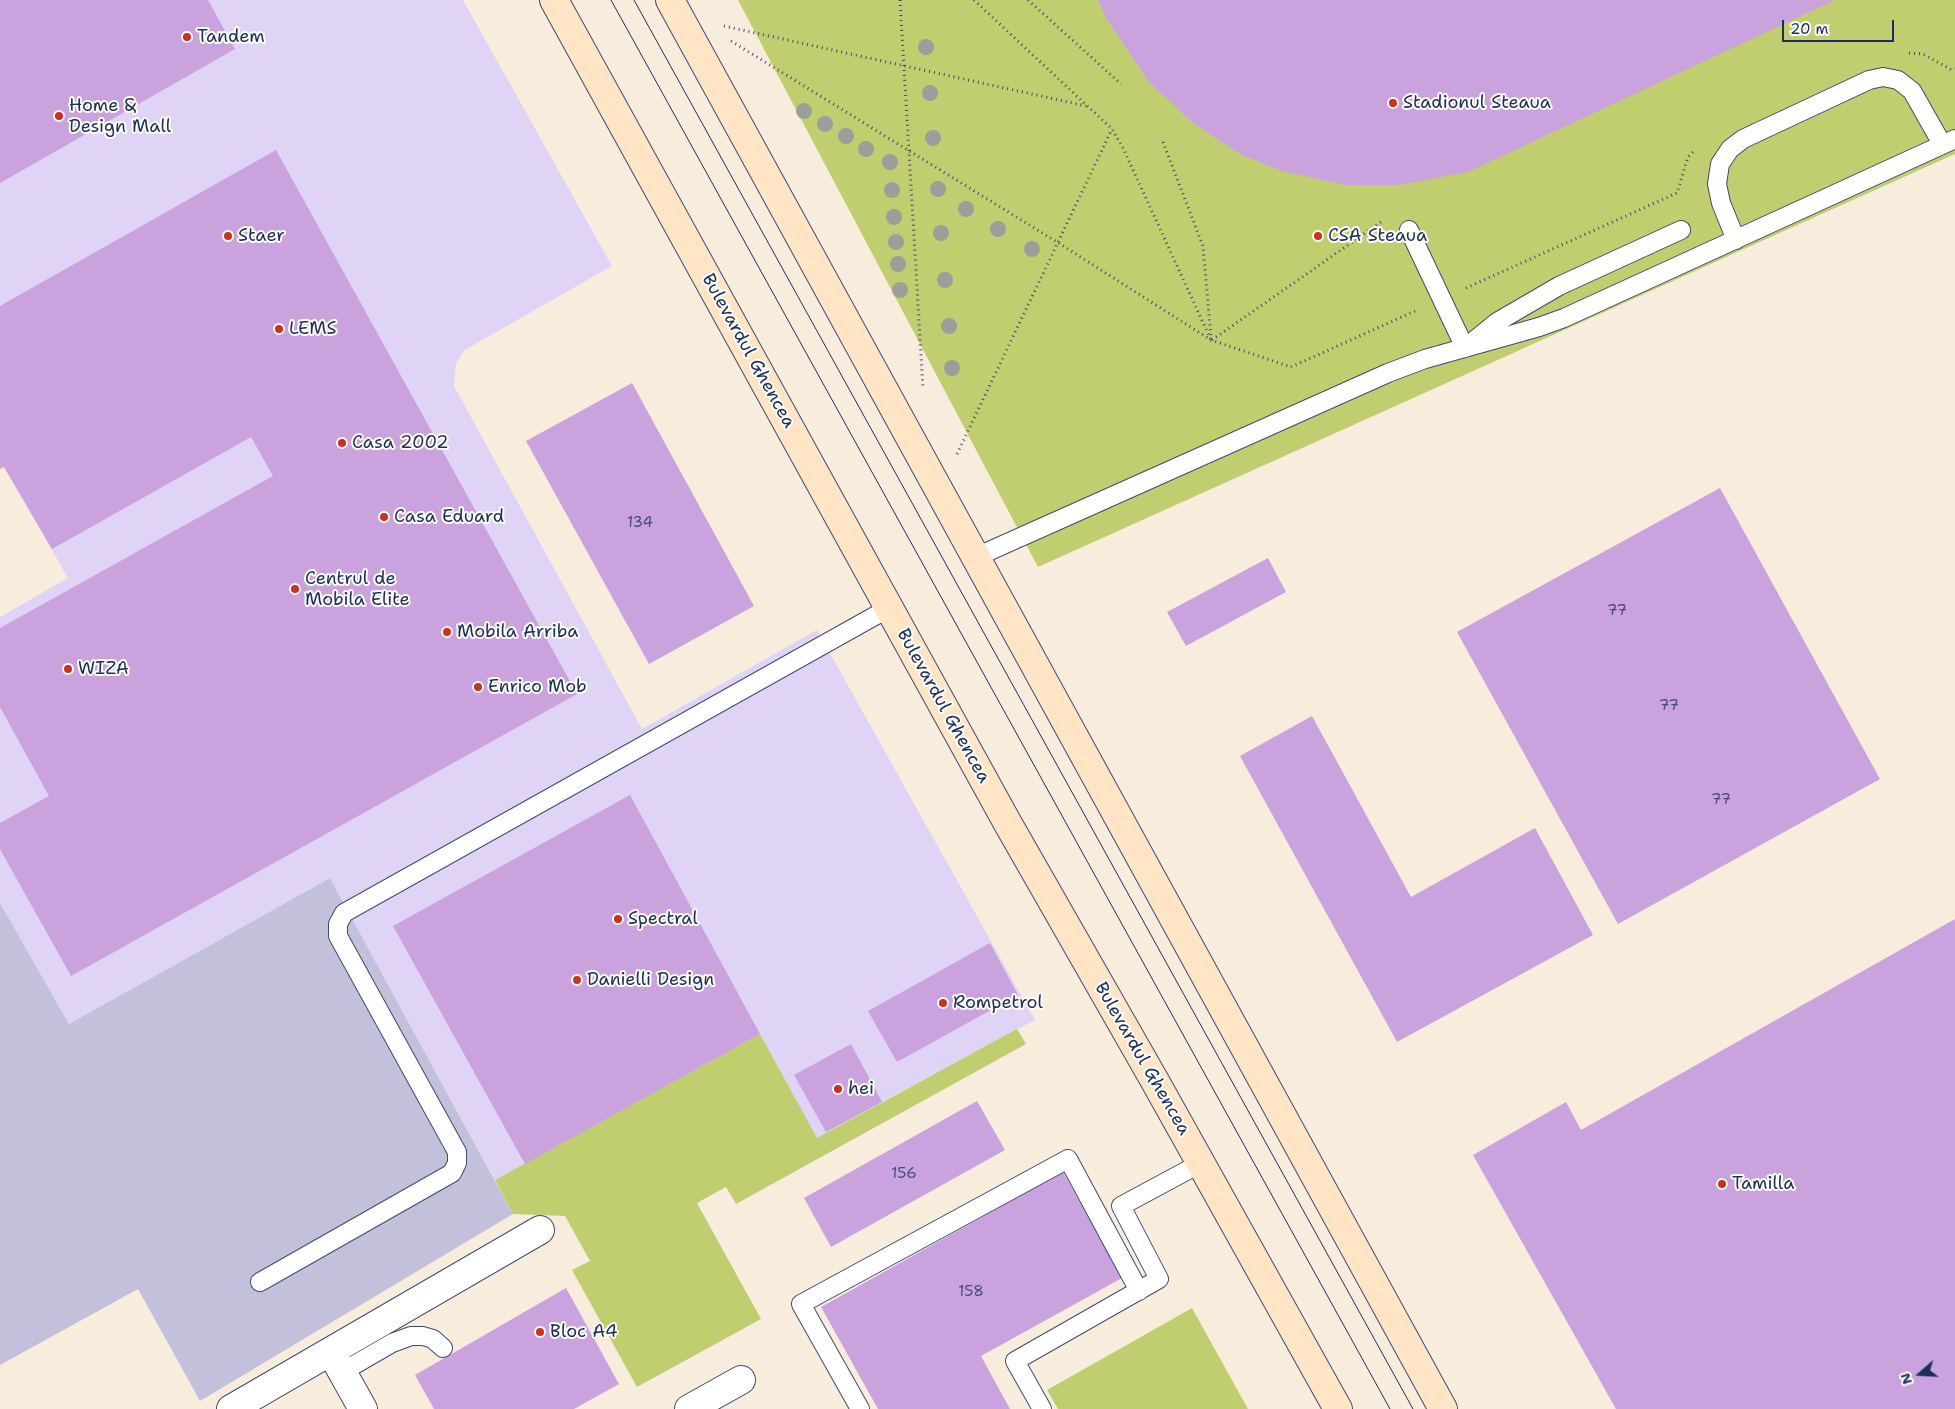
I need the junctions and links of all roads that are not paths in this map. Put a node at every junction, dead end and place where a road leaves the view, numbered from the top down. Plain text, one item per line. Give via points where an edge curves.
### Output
1 (554, 0) edge
2 (683, 12) edge
3 (1949, 142) edge
4 (1409, 230) dead end
5 (1681, 230) dead end
6 (1736, 240) junction
7 (1465, 348) junction
8 (976, 557) junction
9 (889, 608) junction
10 (1201, 1162) junction
11 (540, 1230) dead end
12 (260, 1282) dead end
13 (1139, 1291) junction
14 (443, 1348) dead end
15 (337, 1362) junction
16 (741, 1380) dead end
17 (231, 1409) edge
18 (363, 1409) edge
19 (690, 1409) edge
20 (860, 1409) edge
21 (1042, 1409) edge
22 (1316, 1409) edge
23 (1338, 1409) edge
24 (1443, 1409) edge

1 - 9 main road, Bulevardul Ghencea
2 - 8 main road
3 - 6 lane
3 - 6 lane via 1912,91 1898,80 1883,77 1869,80 1742,139 1730,149 1720,164 1717,184
4 - 7 lane
5 - 7 lane via 1559,286 1497,322
6 - 7 lane via 1564,318
7 - 8 lane via 1388,373
8 - 24 main road
9 - 10 main road, Bulevardul Ghencea
9 - 12 lane via 344,913 338,924 338,936 457,1152 457,1163 452,1173
10 - 13 lane via 1121,1206 1159,1279
10 - 22 main road via 1207,1211
10 - 23 main road, Bulevardul Ghencea
11 - 15 street
13 - 20 lane via 1068,1158 801,1304
13 - 21 lane via 1015,1361
14 - 15 lane via 423,1336 411,1336
15 - 17 street
15 - 18 street
16 - 19 street

